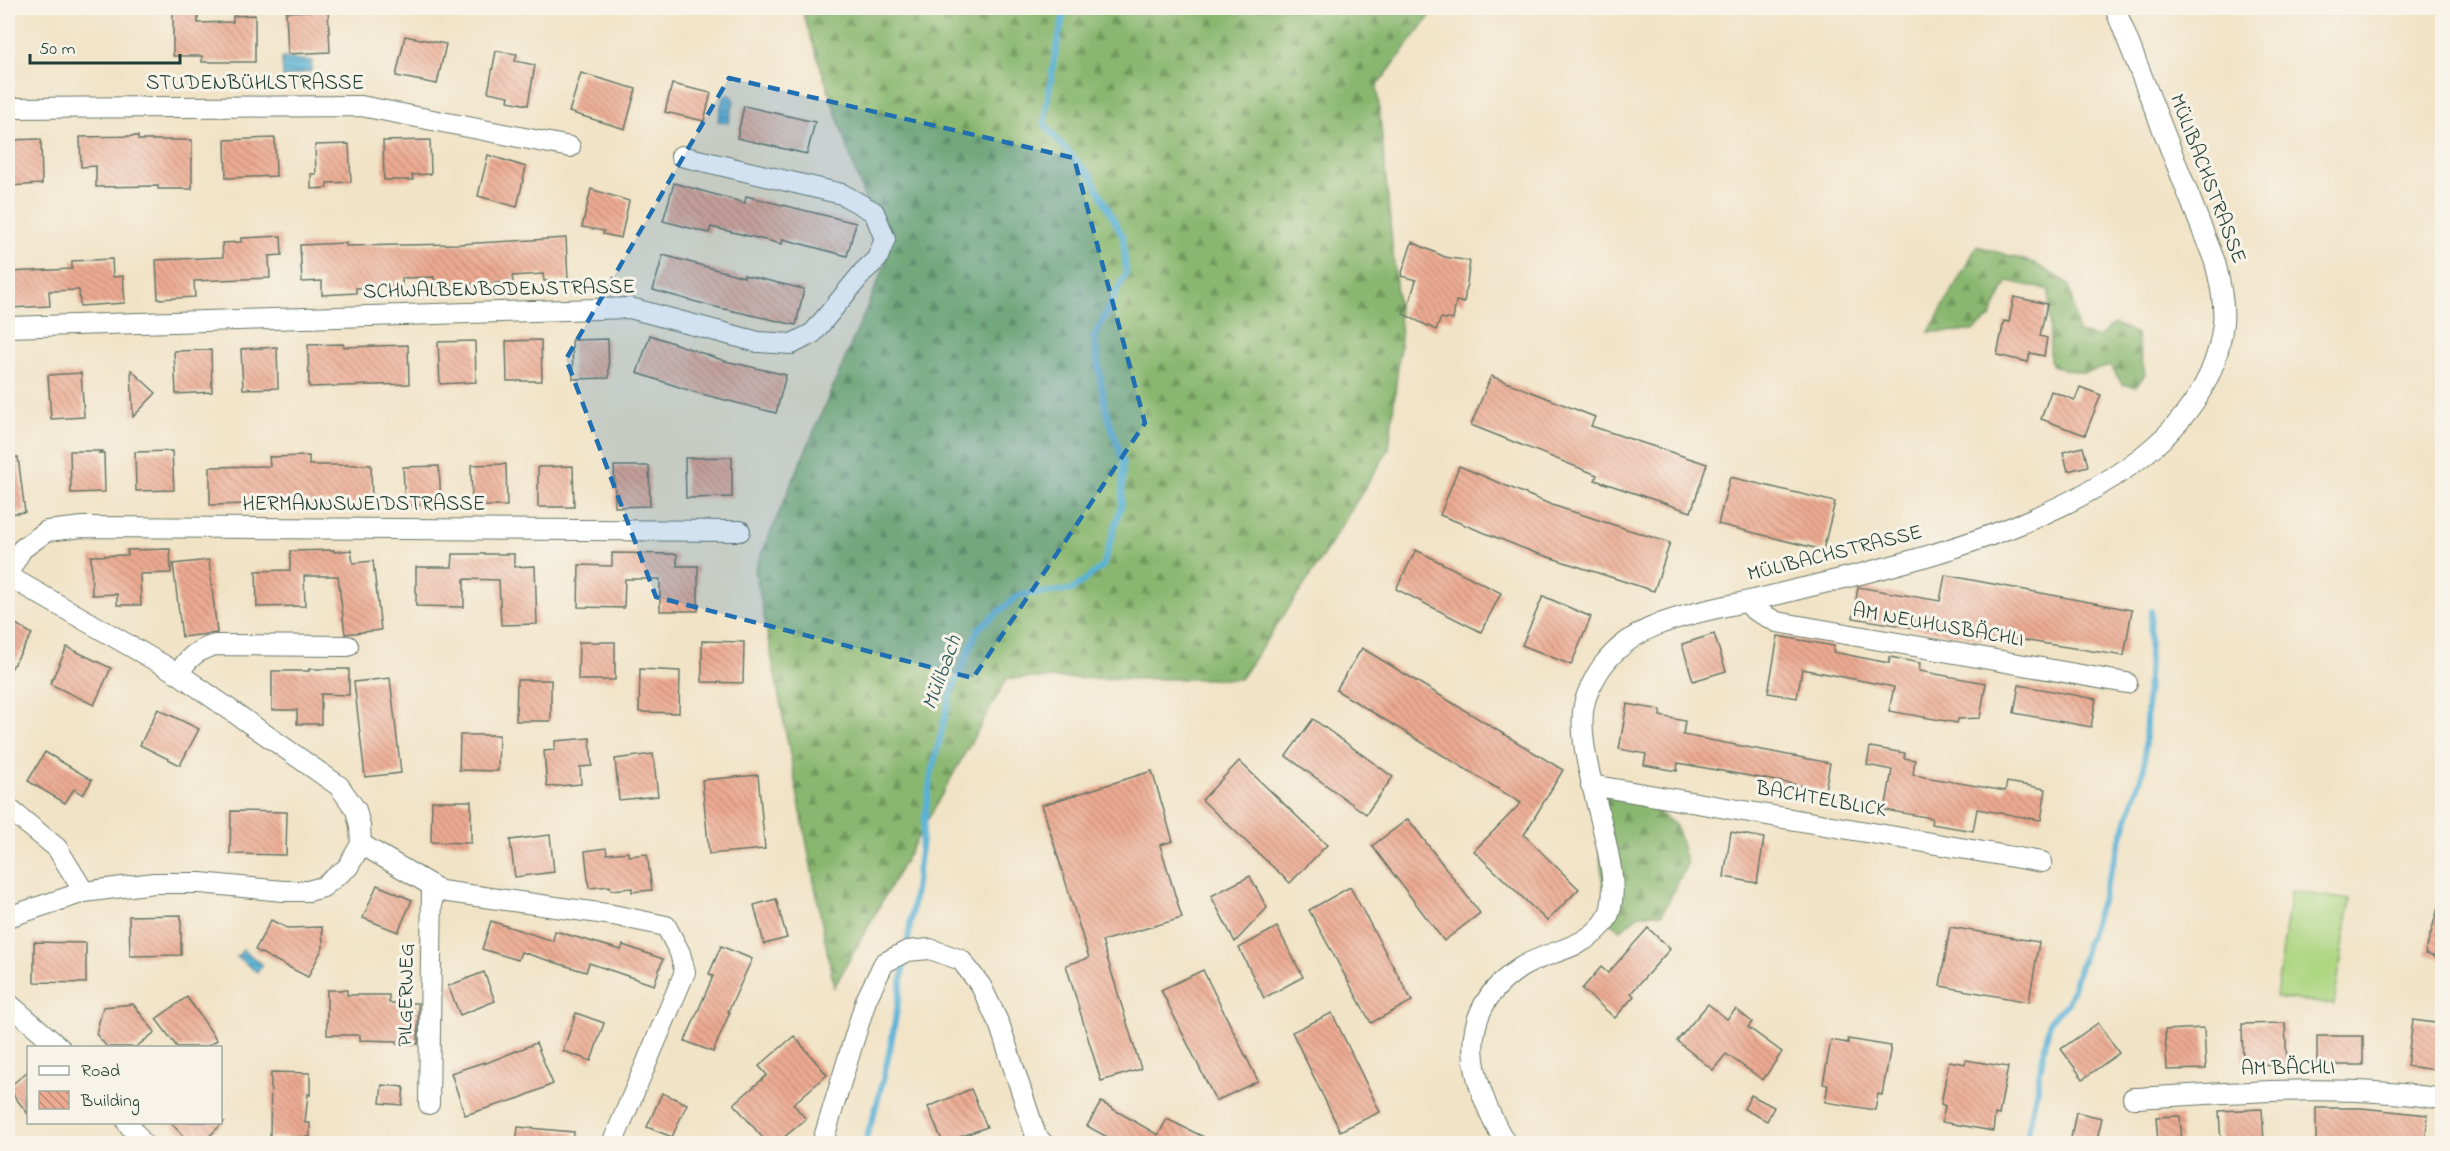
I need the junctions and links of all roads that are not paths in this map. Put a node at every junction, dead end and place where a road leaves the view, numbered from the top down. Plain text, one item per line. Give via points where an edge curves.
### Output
1 (2115, 8) edge
2 (8, 108) edge
3 (570, 147) dead end
4 (681, 156) dead end
5 (8, 327) edge
6 (740, 531) dead end
7 (8, 574) edge
8 (1747, 602) junction
9 (348, 646) dead end
10 (179, 674) junction
11 (2127, 683) dead end
12 (1591, 785) junction
13 (8, 808) edge
14 (361, 844) junction
15 (2042, 862) dead end
16 (432, 886) junction
17 (84, 892) junction
18 (8, 917) edge
19 (8, 1003) edge
20 (59, 1046) edge
21 (2133, 1098) dead end
22 (2442, 1099) edge
23 (429, 1104) dead end
24 (129, 1124) edge
25 (143, 1143) edge
26 (612, 1143) edge
27 (822, 1143) edge
28 (1044, 1143) edge
29 (1506, 1143) edge

1 - 8 street, MÜLIBACHSTRASSE via 2215,262 2221,287 2224,320 2218,356 2200,395 2177,426 2143,458 2033,518 1959,547
2 - 3 street, STUDENBÜHLSTRASSE via 361,106
4 - 5 street, SCHWALBENBODENSTRASSE via 842,194 874,212 885,239 877,259 813,333 792,344 758,342 630,308
6 - 7 street, HERMANNSWEIDSTRASSE via 83,527 47,531 22,549
7 - 10 street
8 - 11 street, AM NEUHUSBÄCHLI via 1777,622
8 - 12 street, MÜLIBACHSTRASSE via 1667,619 1634,635 1604,664 1585,701 1583,750
9 - 10 street via 215,645 196,653
10 - 14 street via 339,786 356,810
12 - 15 street, BACHTELBLICK
12 - 29 street, MÜLIBACHSTRASSE via 1614,892 1607,920 1588,939 1521,967 1489,995 1472,1036 1474,1075 1489,1114
13 - 17 street via 57,848
14 - 16 street
14 - 17 street via 337,878 308,891 154,884
16 - 23 street, PILGERWEG
16 - 26 street via 441,891 666,926 685,972
17 - 18 street
19 - 20 street
21 - 22 street, AM BÄCHLI via 2290,1091
24 - 25 street
27 - 28 street via 866,1000 884,963 907,951 930,949 961,960 981,986 1000,1026 1036,1136

